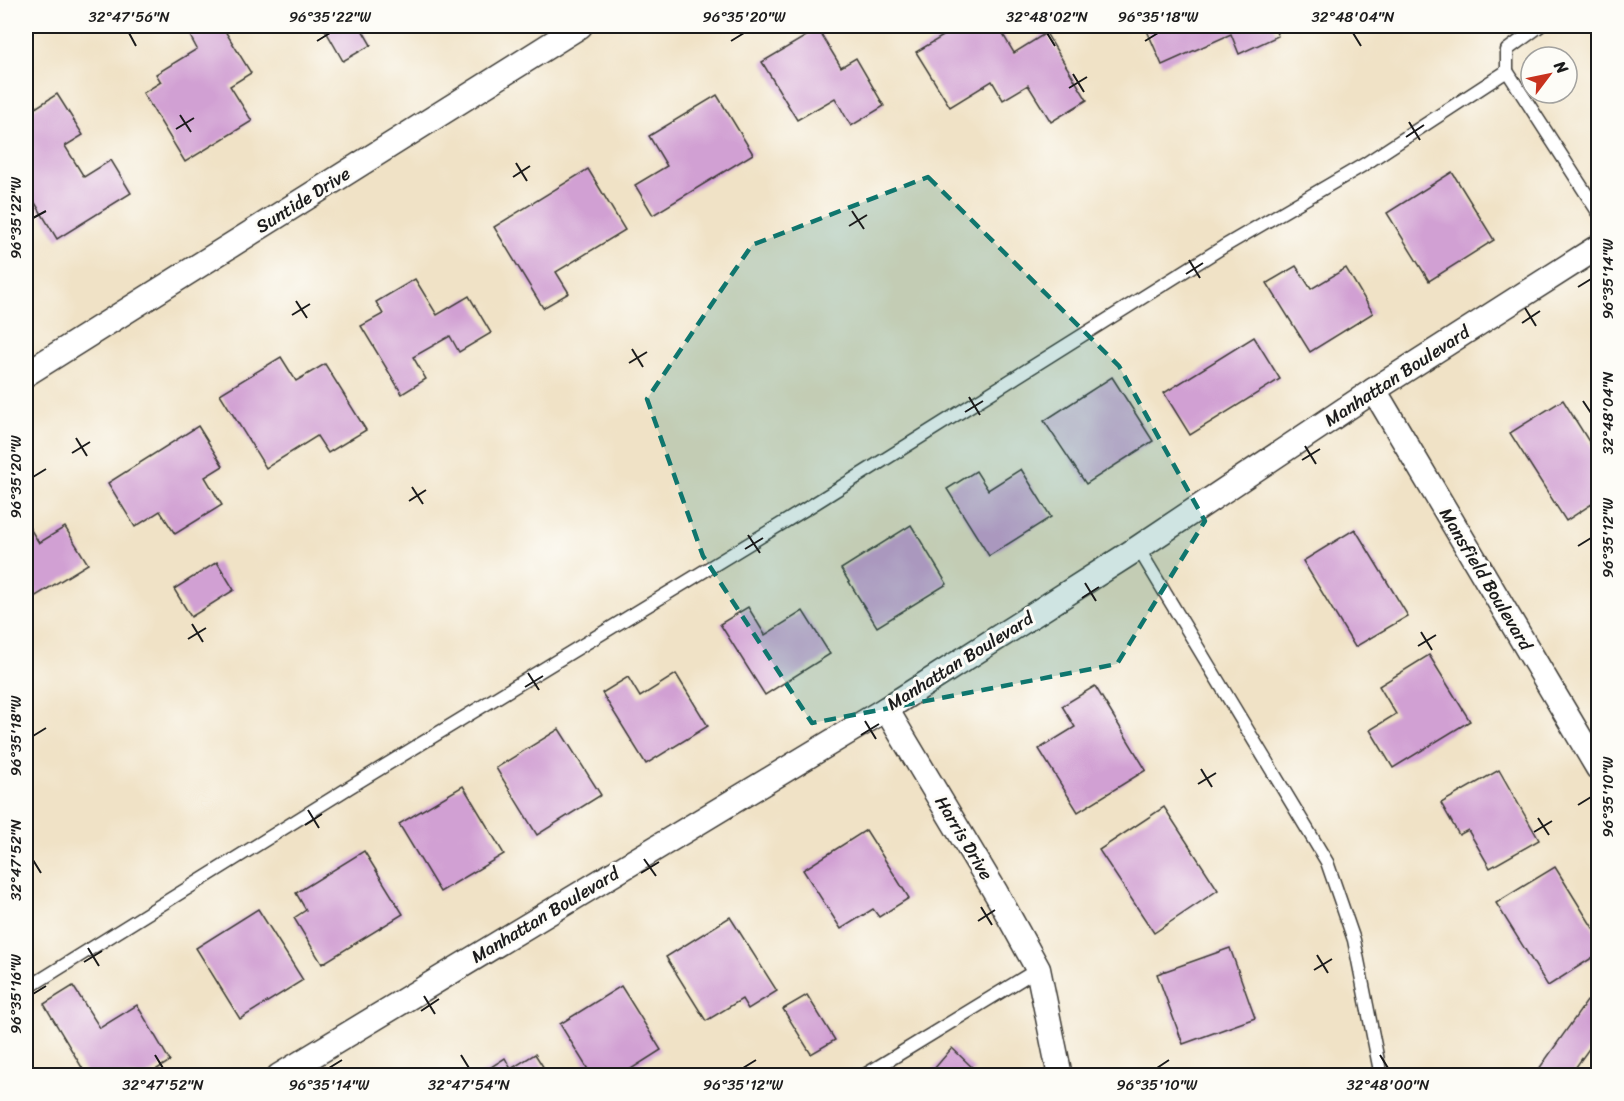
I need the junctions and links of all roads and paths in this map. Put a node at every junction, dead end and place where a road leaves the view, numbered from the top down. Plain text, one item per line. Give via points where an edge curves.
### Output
1 (580, 26) edge
2 (1540, 26) edge
3 (1508, 72) junction
4 (1599, 212) edge
5 (1599, 247) edge
6 (26, 374) edge
7 (1374, 390) junction
8 (1138, 548) junction
9 (886, 709) junction
10 (1599, 768) edge
11 (1038, 969) junction
12 (26, 989) edge
13 (279, 1076) edge
14 (863, 1076) edge
15 (1060, 1076) edge
16 (1381, 1076) edge

1 - 6 street, Suntide Drive
2 - 3 lane via 1507,50
3 - 4 lane
3 - 12 lane
5 - 7 street, Manhattan Boulevard
7 - 8 street, Manhattan Boulevard
7 - 10 street, Mansfield Boulevard
8 - 9 street, Manhattan Boulevard
8 - 16 lane via 1328,862 1354,940
9 - 11 street, Harris Drive
9 - 13 street, Manhattan Boulevard
11 - 14 lane
11 - 15 street, Harris Drive

